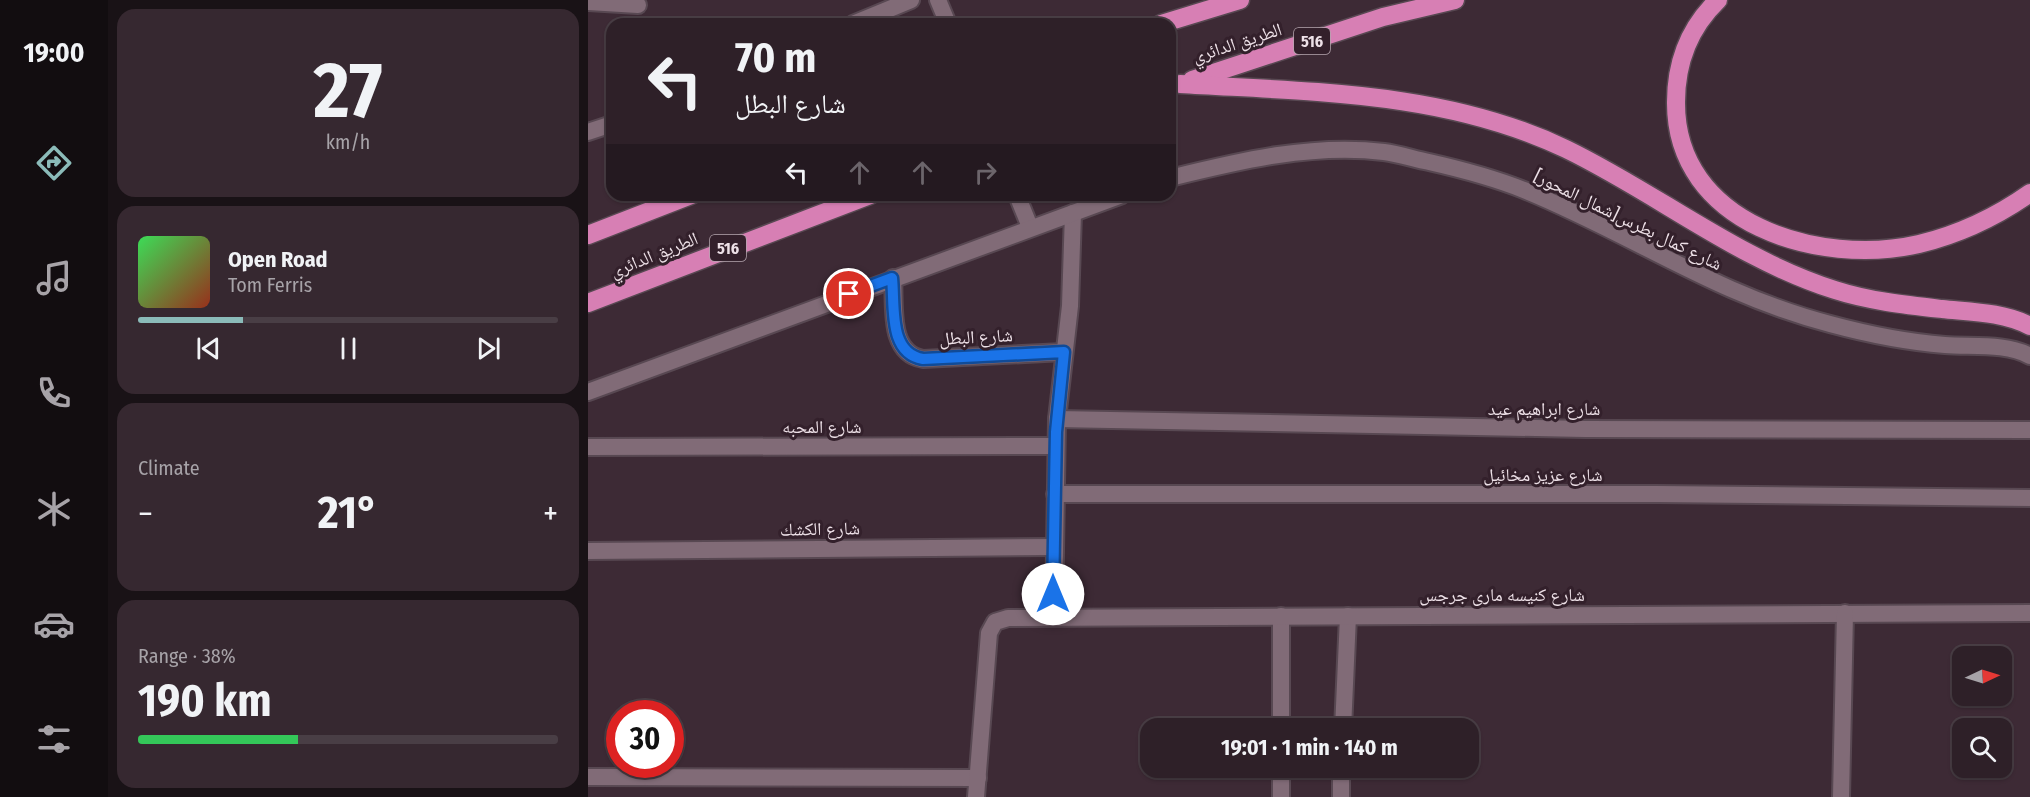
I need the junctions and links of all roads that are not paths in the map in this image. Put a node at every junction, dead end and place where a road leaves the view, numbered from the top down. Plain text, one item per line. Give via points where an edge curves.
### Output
1 (911, 0) edge
2 (938, 0) edge
3 (1240, 0) edge
4 (1455, 0) edge
5 (1718, 0) edge
6 (588, 2) edge
7 (638, 5) dead end
8 (868, 18) edge
9 (946, 18) edge
10 (1176, 19) edge
11 (1176, 86) edge
12 (1176, 86) edge
13 (606, 126) edge
14 (588, 132) edge
15 (1176, 177) edge
16 (2030, 193) edge
17 (676, 201) edge
18 (854, 201) edge
19 (1019, 201) edge
20 (1106, 201) edge
21 (1073, 213) junction
22 (1030, 227) junction
23 (588, 235) edge
24 (892, 278) junction
25 (588, 303) edge
26 (2030, 326) edge
27 (1064, 352) junction
28 (2030, 357) edge
29 (588, 392) edge
30 (1057, 419) junction
31 (2030, 430) edge
32 (1056, 446) junction
33 (588, 447) edge
34 (1055, 494) junction
35 (2030, 498) edge
36 (1053, 547) junction
37 (588, 551) edge
38 (1845, 613) junction
39 (2030, 613) edge
40 (1281, 616) junction
41 (1348, 616) junction
42 (1054, 617) junction
43 (1281, 718) edge
44 (1343, 718) edge
45 (588, 777) edge
46 (978, 778) junction
47 (1281, 778) edge
48 (1341, 778) edge
49 (976, 797) edge
50 (1281, 797) edge
51 (1341, 797) edge
52 (1841, 797) edge

1 - 8 street
2 - 9 street
3 - 10 highway
4 - 11 highway, الطريق الدائري / 516 via 1383,17
5 - 16 highway via 1689,36 1676,77 1676,119 1688,160 1711,196 1744,220 1783,237 1825,246 1871,249 1917,244 1962,232 2003,212
6 - 7 street
12 - 26 highway via 1390,99 1464,112 1564,148 1612,172 1718,237 1834,290 1895,304 1998,315
13 - 14 street
15 - 28 street, شارع كمال بطرس[شمال المحور] via 1243,161 1313,151 1384,152 1454,168 1522,190 1589,219 1721,287 1775,308 1886,337 2002,348
17 - 23 highway
18 - 25 highway, الطريق الدائري / 516
19 - 22 street
20 - 21 street
21 - 22 street
21 - 27 street via 1071,294
22 - 24 street
24 - 27 street, شارع البطل via 898,340 903,351 912,357
24 - 29 street
27 - 30 street
30 - 31 street, شارع ابراهيم عيد via 1528,429
30 - 32 street
32 - 33 street, شارع المحبه
32 - 34 street
34 - 35 street, شارع عزيز مخائيل
34 - 36 street
36 - 37 street, شارع الكشك
36 - 42 street
38 - 39 street, شارع كنيسه مارى جرجس
38 - 41 street, شارع كنيسه مارى جرجس
38 - 52 street
40 - 41 street, شارع كنيسه مارى جرجس
40 - 42 street, شارع كنيسه مارى جرجس
40 - 43 street
41 - 44 street
42 - 46 street, شارع كنيسه مارى جرجس via 1001,619 991,627
45 - 46 street
46 - 49 street
47 - 50 street
48 - 51 street

